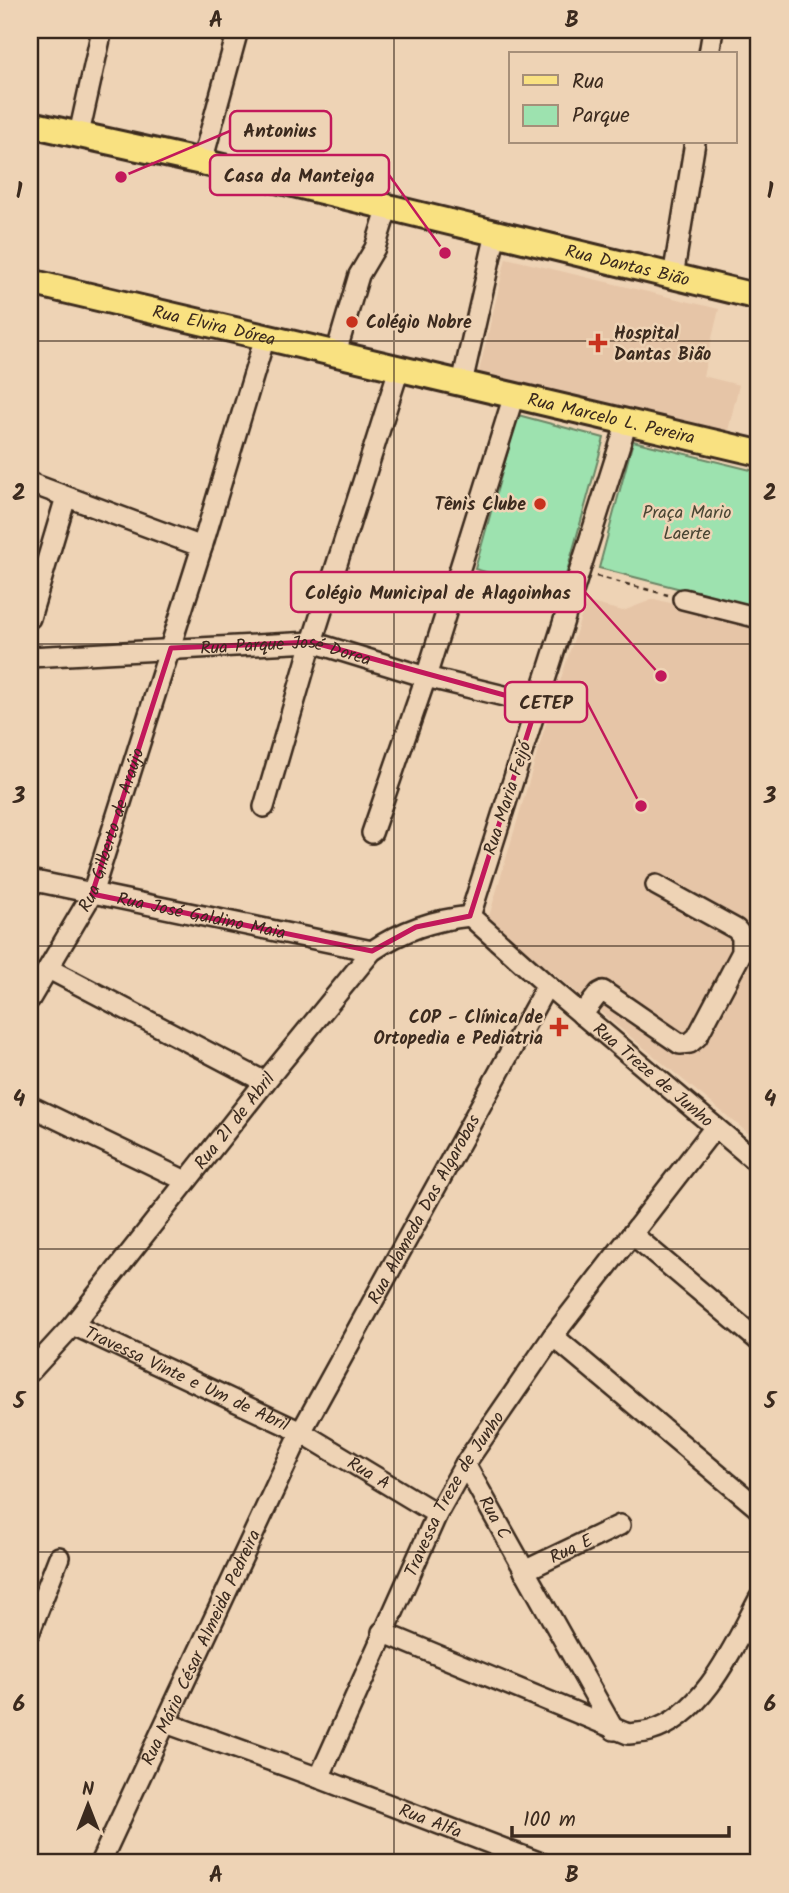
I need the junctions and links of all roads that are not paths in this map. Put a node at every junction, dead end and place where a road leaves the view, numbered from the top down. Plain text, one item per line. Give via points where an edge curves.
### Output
1 (102, 30) edge
2 (237, 30) edge
3 (700, 30) edge
4 (713, 30) edge
5 (702, 52) edge
6 (709, 52) edge
7 (30, 124) edge
8 (79, 134) junction
9 (695, 144) edge
10 (202, 162) junction
11 (388, 206) junction
12 (496, 233) junction
13 (673, 277) junction
14 (30, 282) edge
15 (759, 297) edge
16 (265, 337) junction
17 (336, 354) junction
18 (399, 369) junction
19 (463, 383) junction
20 (514, 395) junction
21 (627, 422) junction
22 (759, 453) edge
23 (30, 483) edge
24 (66, 497) junction
25 (202, 547) junction
26 (683, 599) road end
27 (30, 618) edge
28 (759, 618) edge
29 (312, 642) junction
30 (171, 648) junction
31 (30, 657) edge
32 (426, 677) junction
33 (537, 704) junction
34 (264, 807) dead end
35 (372, 834) dead end
36 (30, 880) edge
37 (656, 885) dead end
38 (92, 894) junction
39 (470, 916) junction
40 (372, 951) junction
41 (49, 969) junction
42 (547, 985) junction
43 (30, 999) edge
44 (582, 1015) junction
45 (265, 1083) junction
46 (30, 1106) edge
47 (715, 1127) junction
48 (759, 1164) edge
49 (186, 1181) junction
50 (632, 1234) junction
51 (73, 1325) junction
52 (553, 1336) junction
53 (759, 1341) edge
54 (30, 1372) edge
55 (301, 1432) junction
56 (465, 1464) junction
57 (759, 1510) edge
58 (436, 1514) junction
59 (620, 1525) dead end
60 (59, 1557) dead end
61 (524, 1571) junction
62 (759, 1599) edge
63 (30, 1631) edge
64 (382, 1632) junction
65 (166, 1723) junction
66 (614, 1730) junction
67 (319, 1778) junction
68 (530, 1861) edge
69 (100, 1863) edge

1 - 8 street
2 - 10 street
3 - 5 street
4 - 6 street
7 - 8 main road, Rua Dantas Bião
8 - 10 main road, Rua Dantas Bião
9 - 13 street
10 - 11 main road, Rua Dantas Bião
11 - 12 main road, Rua Dantas Bião
11 - 17 street via 375,248 359,275
12 - 13 main road, Rua Dantas Bião
12 - 19 street
13 - 15 main road, Rua Dantas Bião
14 - 16 main road, Rua Elvira Dórea
16 - 17 main road, Rua Elvira Dórea
16 - 25 street, Rua Gilberto de Araújo
17 - 18 main road, Rua Elvira Dórea
18 - 19 main road, Rua Elvira Dórea
18 - 29 street
19 - 20 main road, Rua Marcelo L. Pereira
20 - 21 main road, Rua Marcelo L. Pereira
20 - 32 street
21 - 22 main road, Rua Marcelo L. Pereira
21 - 33 street, Rua Maria Feijó
23 - 24 street
24 - 25 street
24 - 27 street
25 - 30 street, Rua Gilberto de Araújo
26 - 28 street
29 - 30 street, Rua Parque José Dorea
29 - 32 street, Rua Parque José Dorea
29 - 34 street
30 - 31 street, Rua Parque José Dorea
30 - 38 street, Rua Gilberto de Araújo
32 - 33 street, Rua Parque José Dorea
32 - 35 street
33 - 39 street, Rua Maria Feijó
36 - 38 street, Rua José Galdino Maia
37 - 44 street via 742,936 742,952 697,1037 680,1044 605,992 598,993
38 - 40 street, Rua José Galdino Maia
38 - 41 street, Rua Gilberto de Araújo
39 - 40 street, Rua 21 de Abril via 416,927
39 - 42 street
40 - 45 street, Rua 21 de Abril
41 - 43 street, Rua Gilberto de Araújo
41 - 45 street
42 - 44 street, Rua Treze de Junho
42 - 55 street, Rua Alameda Das Algarobas
44 - 47 street, Rua Treze de Junho
45 - 49 street, Rua 21 de Abril
46 - 49 street
47 - 48 street, Rua Treze de Junho
47 - 50 street, Travessa Treze de Junho
49 - 51 street, Rua 21 de Abril
50 - 52 street, Travessa Treze de Junho
50 - 53 street
51 - 54 street, Rua 21 de Abril
51 - 55 street, Travessa Vinte e Um de Abril
52 - 56 street, Travessa Treze de Junho
52 - 57 street
55 - 58 street, Rua A
55 - 65 street, Rua Mário César Almeida Pedreira
56 - 58 street, Travessa Treze de Junho
56 - 61 street, Rua C
58 - 64 street, Travessa Treze de Junho
59 - 61 street, Rua E
60 - 63 street
61 - 66 street, Rua C
62 - 66 street via 724,1663 690,1708 650,1732
64 - 66 street
64 - 67 street, Travessa Treze de Junho
65 - 67 street, Rua Alfa
65 - 69 street, Rua Mário César Almeida Pedreira
67 - 68 street, Rua Alfa

